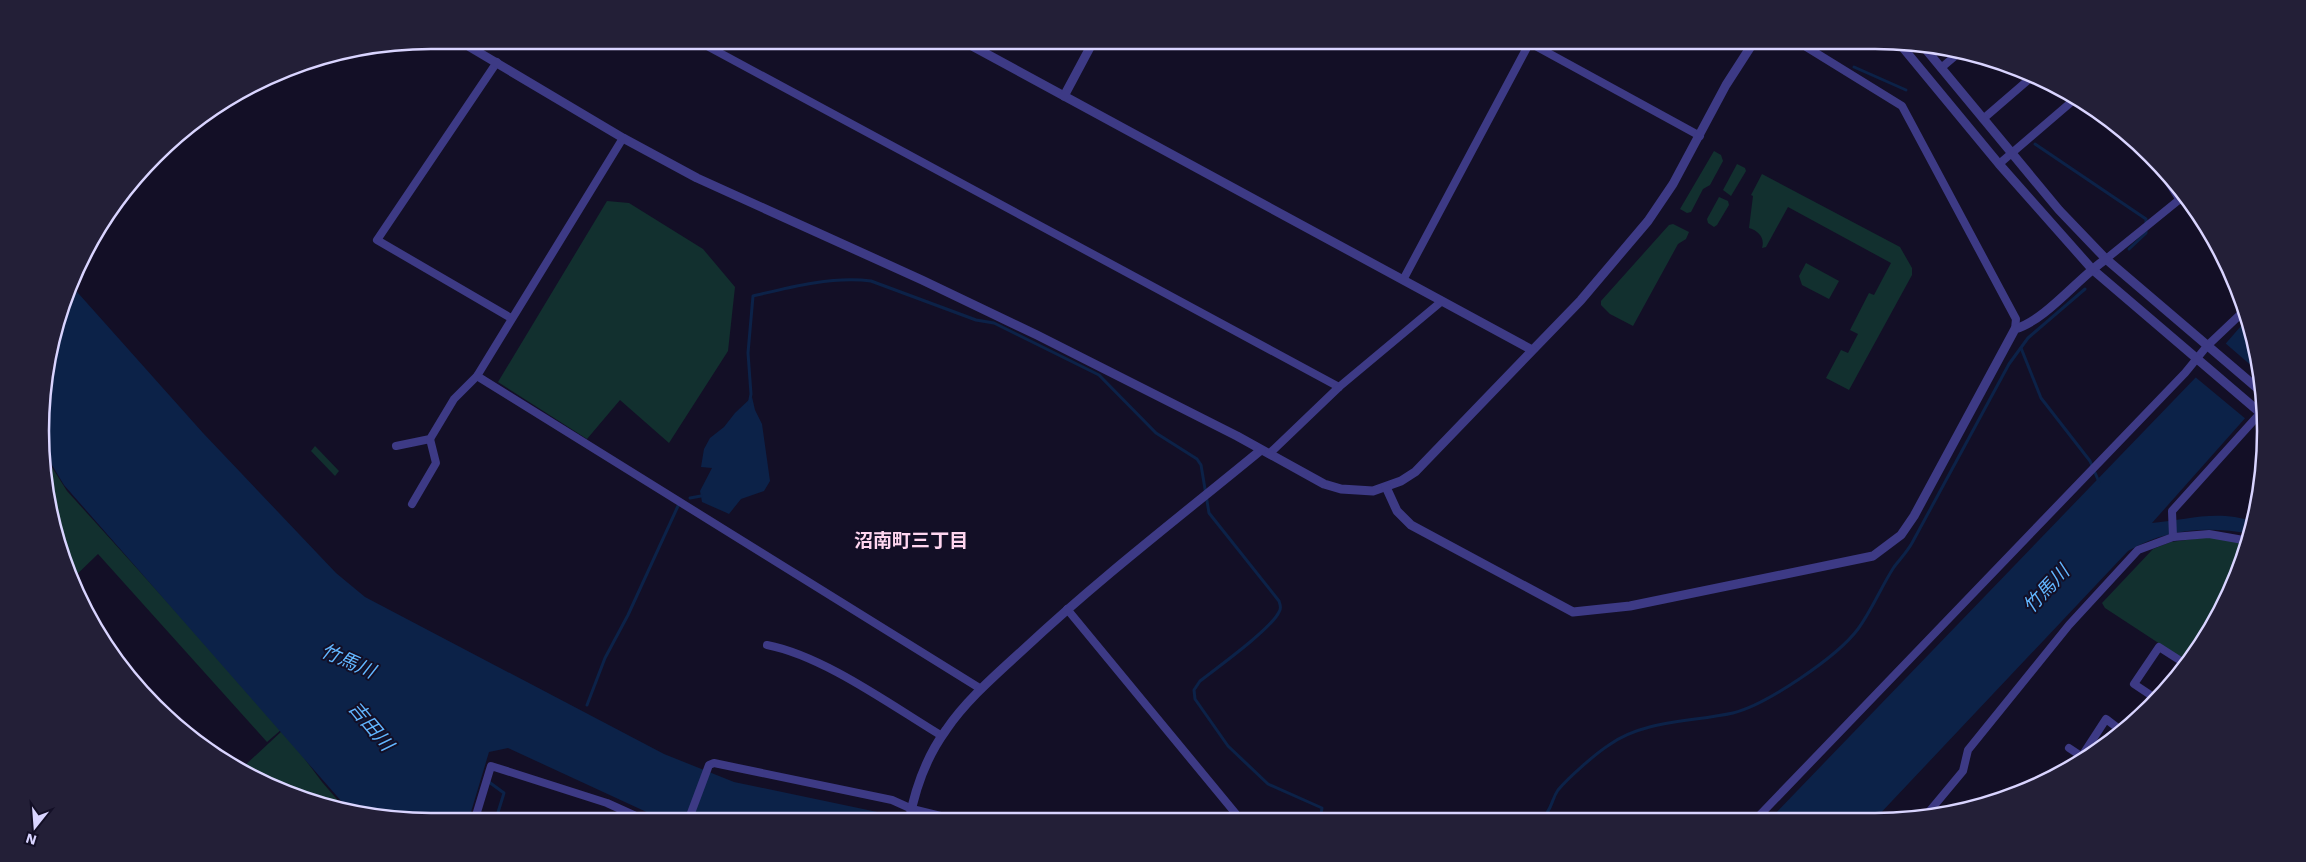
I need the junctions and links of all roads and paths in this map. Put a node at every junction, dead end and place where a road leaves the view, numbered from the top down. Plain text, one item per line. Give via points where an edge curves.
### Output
1 (474, 49) edge
2 (713, 49) edge
3 (978, 49) edge
4 (1089, 49) edge
5 (1527, 49) edge
6 (1544, 49) edge
7 (1749, 49) edge
8 (1809, 49) edge
9 (1905, 50) edge
10 (1928, 53) edge
11 (1954, 57) edge
12 (497, 62) junction
13 (1941, 68) junction
14 (2027, 81) edge
15 (1064, 96) junction
16 (2071, 103) edge
17 (1983, 119) junction
18 (1700, 136) junction
19 (623, 138) junction
20 (2012, 154) junction
21 (1999, 164) junction
22 (2179, 200) edge
23 (2106, 259) junction
24 (2092, 269) junction
25 (1403, 280) junction
26 (1442, 301) junction
27 (2239, 316) edge
28 (511, 318) junction
29 (2015, 329) junction
30 (2209, 348) junction
31 (1532, 350) junction
32 (2198, 360) junction
33 (477, 376) junction
34 (2254, 386) edge
35 (1339, 387) junction
36 (2256, 408) edge
37 (2256, 417) edge
38 (430, 439) junction
39 (396, 446) dead end
40 (1265, 452) junction
41 (1386, 487) junction
42 (412, 504) dead end
43 (2173, 537) junction
44 (2241, 540) edge
45 (1068, 609) junction
46 (767, 645) dead end
47 (2180, 661) edge
48 (982, 689) junction
49 (2151, 695) edge
50 (2116, 727) edge
51 (942, 736) junction
52 (2069, 748) dead end
53 (2088, 748) edge
54 (2079, 754) edge
55 (1934, 809) edge
56 (477, 813) edge
57 (628, 813) edge
58 (691, 813) edge
59 (908, 813) edge
60 (912, 813) edge
61 (1235, 813) edge
62 (1762, 813) edge

1 - 12 street
2 - 35 street
3 - 15 street
4 - 15 street
5 - 25 street
6 - 18 street
7 - 18 street
8 - 29 street via 1902,106 2016,319
9 - 21 street
10 - 13 street
11 - 13 street
12 - 19 street
12 - 28 street via 377,240
13 - 17 street
14 - 17 street
15 - 25 street
16 - 20 street
17 - 20 street
18 - 31 street via 1648,220 1587,293
19 - 28 street
19 - 40 street via 697,178 1037,335
20 - 21 street
20 - 23 street
21 - 24 street
22 - 23 street
23 - 24 street
23 - 30 street
24 - 29 street via 2029,325
24 - 32 street
25 - 26 street
26 - 31 street
26 - 35 street
27 - 30 street
28 - 33 street
29 - 41 street via 1914,516 1901,535 1873,556 1630,606 1572,612 1411,525 1397,511
30 - 32 street
30 - 34 street
31 - 41 street via 1421,467
32 - 36 street
32 - 62 street
33 - 38 street via 454,399
33 - 48 street
35 - 40 street
37 - 43 street via 2172,512
38 - 39 street
38 - 42 street via 436,463
40 - 41 street via 1332,486 1361,491
40 - 45 street via 1211,490
43 - 44 street via 2208,534
43 - 55 street via 2138,550 2070,625 1968,750 1963,771
45 - 48 street
45 - 61 street
46 - 51 street via 786,649 827,667
47 - 49 street via 2159,647 2134,684
48 - 51 street
50 - 53 street via 2106,719
51 - 60 street via 921,776
52 - 54 street
56 - 57 street via 491,766
58 - 59 street via 709,765 714,763 892,800

